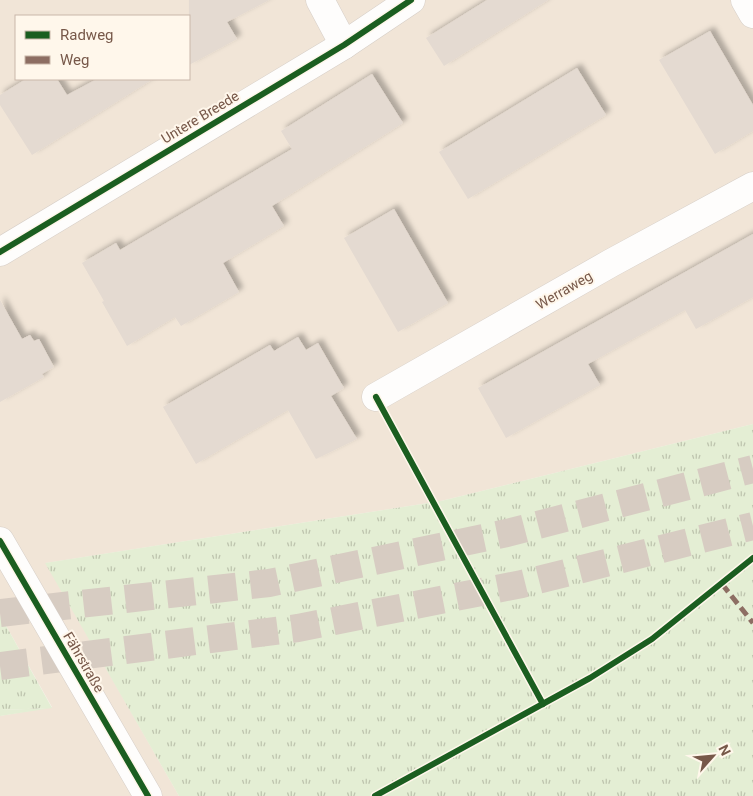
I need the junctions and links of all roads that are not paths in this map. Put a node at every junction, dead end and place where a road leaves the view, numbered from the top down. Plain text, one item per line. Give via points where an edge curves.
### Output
1 (320, 0) edge
2 (412, 0) edge
3 (745, 0) edge
4 (753, 14) edge
5 (344, 45) junction
6 (753, 186) edge
7 (0, 252) edge
8 (376, 397) dead end
9 (0, 541) edge
10 (148, 796) edge

1 - 5 street
2 - 5 street, Untere Breede
3 - 4 street
5 - 7 street, Untere Breede
6 - 8 street, Werraweg
9 - 10 street, Fährstraße

